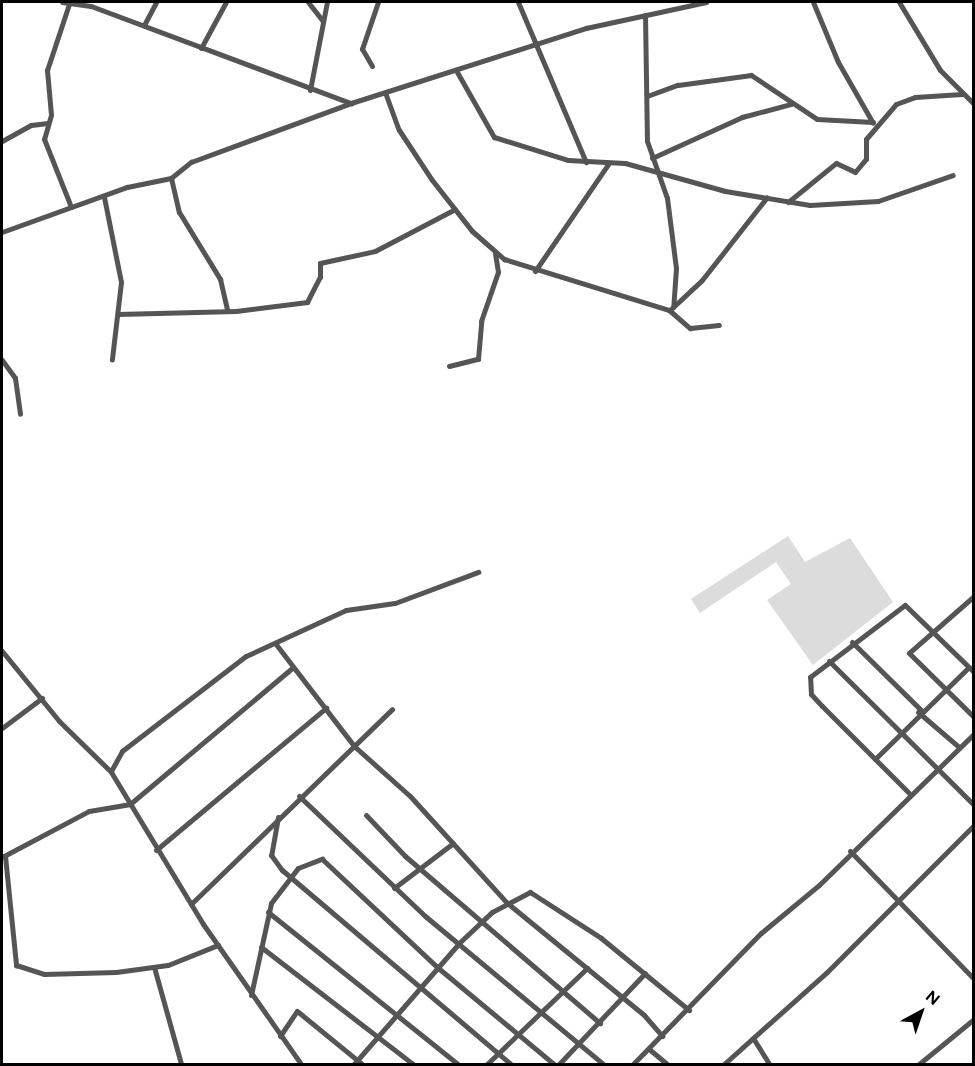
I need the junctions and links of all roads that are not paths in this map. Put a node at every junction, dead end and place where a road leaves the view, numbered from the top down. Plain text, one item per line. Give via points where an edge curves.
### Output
1 (62, 2) edge
2 (156, 2) edge
3 (226, 2) edge
4 (308, 2) edge
5 (327, 2) edge
6 (378, 2) edge
7 (518, 2) edge
8 (665, 2) edge
9 (706, 2) edge
10 (899, 2) edge
11 (812, 3) edge
12 (69, 4) junction
13 (660, 12) junction
14 (645, 15) junction
15 (322, 20) junction
16 (144, 25) junction
17 (533, 45) junction
18 (201, 48) junction
19 (372, 66) dead end
20 (456, 72) junction
21 (310, 90) junction
22 (962, 94) junction
23 (386, 95) junction
24 (647, 96) junction
25 (351, 103) junction
26 (791, 104) junction
27 (974, 104) edge
28 (48, 123) junction
29 (875, 124) junction
30 (2, 141) edge
31 (652, 158) junction
32 (586, 162) junction
33 (609, 163) junction
34 (953, 175) dead end
35 (661, 176) junction
36 (171, 178) junction
37 (104, 197) junction
38 (767, 197) junction
39 (788, 202) junction
40 (71, 207) junction
41 (455, 209) junction
42 (2, 232) edge
43 (495, 253) junction
44 (535, 272) junction
45 (671, 309) junction
46 (227, 310) junction
47 (118, 314) junction
48 (719, 325) dead end
49 (2, 360) edge
50 (112, 360) dead end
51 (449, 366) dead end
52 (20, 414) dead end
53 (478, 572) dead end
54 (974, 596) edge
55 (933, 631) junction
56 (852, 642) junction
57 (275, 643) junction
58 (2, 651) edge
59 (829, 661) junction
60 (292, 668) junction
61 (968, 668) junction
62 (974, 672) edge
63 (943, 688) junction
64 (42, 698) junction
65 (326, 708) junction
66 (392, 709) dead end
67 (920, 711) junction
68 (974, 717) edge
69 (2, 728) edge
70 (898, 733) junction
71 (974, 734) edge
72 (354, 746) junction
73 (959, 747) junction
74 (875, 759) junction
75 (935, 768) junction
76 (111, 772) junction
77 (909, 793) junction
78 (299, 796) junction
79 (130, 804) junction
80 (974, 805) edge
81 (366, 815) dead end
82 (278, 817) junction
83 (974, 825) edge
84 (453, 843) junction
85 (156, 850) junction
86 (850, 851) junction
87 (3, 857) edge
88 (420, 868) junction
89 (290, 875) junction
90 (394, 888) junction
91 (901, 900) junction
92 (506, 902) junction
93 (191, 904) junction
94 (268, 912) junction
95 (483, 923) junction
96 (459, 943) junction
97 (218, 945) junction
98 (261, 947) junction
99 (154, 967) junction
100 (437, 967) junction
101 (587, 968) junction
102 (645, 974) junction
103 (974, 979) edge
104 (419, 988) junction
105 (565, 990) junction
106 (252, 995) junction
107 (623, 999) junction
108 (689, 1010) junction
109 (542, 1012) junction
110 (396, 1015) junction
111 (974, 1019) edge
112 (600, 1023) junction
113 (517, 1034) junction
114 (280, 1036) junction
115 (662, 1036) junction
116 (376, 1038) junction
117 (753, 1038) junction
118 (580, 1044) junction
119 (649, 1049) junction
120 (498, 1054) junction
121 (358, 1063) edge
122 (181, 1065) edge
123 (302, 1065) edge
124 (413, 1065) edge
125 (458, 1065) edge
126 (487, 1065) edge
127 (511, 1065) edge
128 (554, 1065) edge
129 (559, 1065) edge
130 (603, 1065) edge
131 (633, 1065) edge
132 (667, 1065) edge
133 (724, 1065) edge
134 (769, 1065) edge
135 (919, 1065) edge

1 - 12 street
2 - 16 street
3 - 18 street
4 - 15 street
5 - 15 street
6 - 19 street via 362,49
7 - 17 street
8 - 13 street
9 - 13 street
10 - 22 street via 940,70
11 - 29 street
12 - 16 street
12 - 28 street via 46,70
13 - 14 street
14 - 17 street
14 - 24 street
15 - 21 street
16 - 18 street
17 - 20 street
17 - 32 street via 583,145
18 - 21 street
20 - 23 street
20 - 32 street via 494,137
21 - 25 street
22 - 27 street
22 - 29 street via 905,99
23 - 25 street
23 - 41 street via 399,130
24 - 26 street via 678,85 751,75
24 - 31 street
25 - 36 street via 191,162
26 - 29 street via 820,119
26 - 31 street via 742,117
28 - 30 street via 31,125
28 - 40 street via 49,157
29 - 39 street via 866,139 866,159 855,172 836,163
31 - 35 street
32 - 33 street
33 - 35 street
33 - 44 street
34 - 39 street via 868,203
35 - 38 street
35 - 45 street via 676,264
36 - 37 street
36 - 46 street via 179,212 220,279
37 - 40 street
37 - 47 street via 121,282
38 - 39 street
38 - 45 street via 702,280
40 - 42 street
41 - 43 street
41 - 46 street via 375,251 320,263 321,277 307,302
43 - 44 street
43 - 51 street via 498,272 481,321 478,359
44 - 45 street
45 - 48 street via 690,328
46 - 47 street
47 - 50 street
49 - 52 street via 15,378
53 - 57 street via 395,603 346,610
54 - 55 street
55 - 56 street via 905,605
55 - 61 street
55 - 63 street via 909,653
56 - 59 street
56 - 67 street
57 - 60 street
57 - 76 street via 246,656 122,752
58 - 64 street
59 - 70 street
59 - 74 street via 810,677 811,694
60 - 65 street
60 - 79 street
61 - 62 street
61 - 63 street
63 - 67 street
63 - 68 street
64 - 69 street
64 - 76 street
65 - 72 street
65 - 85 street
66 - 72 street
67 - 70 street
67 - 73 street
70 - 74 street
70 - 75 street
71 - 73 street
72 - 78 street
72 - 84 street
73 - 75 street
74 - 77 street
75 - 77 street
75 - 80 street
76 - 79 street
77 - 86 street
78 - 82 street
78 - 90 street
79 - 85 street
79 - 87 street via 89,811
81 - 88 street
82 - 89 street via 271,855
82 - 93 street
83 - 91 street via 936,857
84 - 88 street
84 - 92 street
85 - 93 street
86 - 91 street
86 - 108 street via 761,933
87 - 99 street via 12,963 44,974
88 - 90 street
88 - 95 street
89 - 94 street
89 - 100 street via 310,859 322,859
89 - 104 street
90 - 96 street
91 - 103 street via 929,929 935,945 945,946
91 - 117 street
92 - 95 street
92 - 101 street
92 - 102 street via 530,892 538,894
93 - 97 street
94 - 98 street
94 - 110 street
95 - 96 street
95 - 105 street
96 - 100 street
96 - 109 street
97 - 99 street
97 - 106 street
98 - 106 street
98 - 116 street
99 - 122 street
100 - 104 street
100 - 113 street
101 - 105 street
101 - 107 street
102 - 107 street
102 - 108 street
104 - 110 street
104 - 120 street
105 - 109 street
105 - 112 street
106 - 114 street
107 - 112 street
107 - 115 street
108 - 115 street
109 - 113 street
109 - 118 street
110 - 116 street
110 - 125 street
111 - 135 street
112 - 118 street
113 - 120 street
113 - 128 street
114 - 121 street via 297,1011
114 - 123 street
115 - 119 street
116 - 121 street
116 - 124 street
117 - 133 street
117 - 134 street
118 - 129 street
118 - 130 street
119 - 131 street
119 - 132 street
120 - 126 street
120 - 127 street

